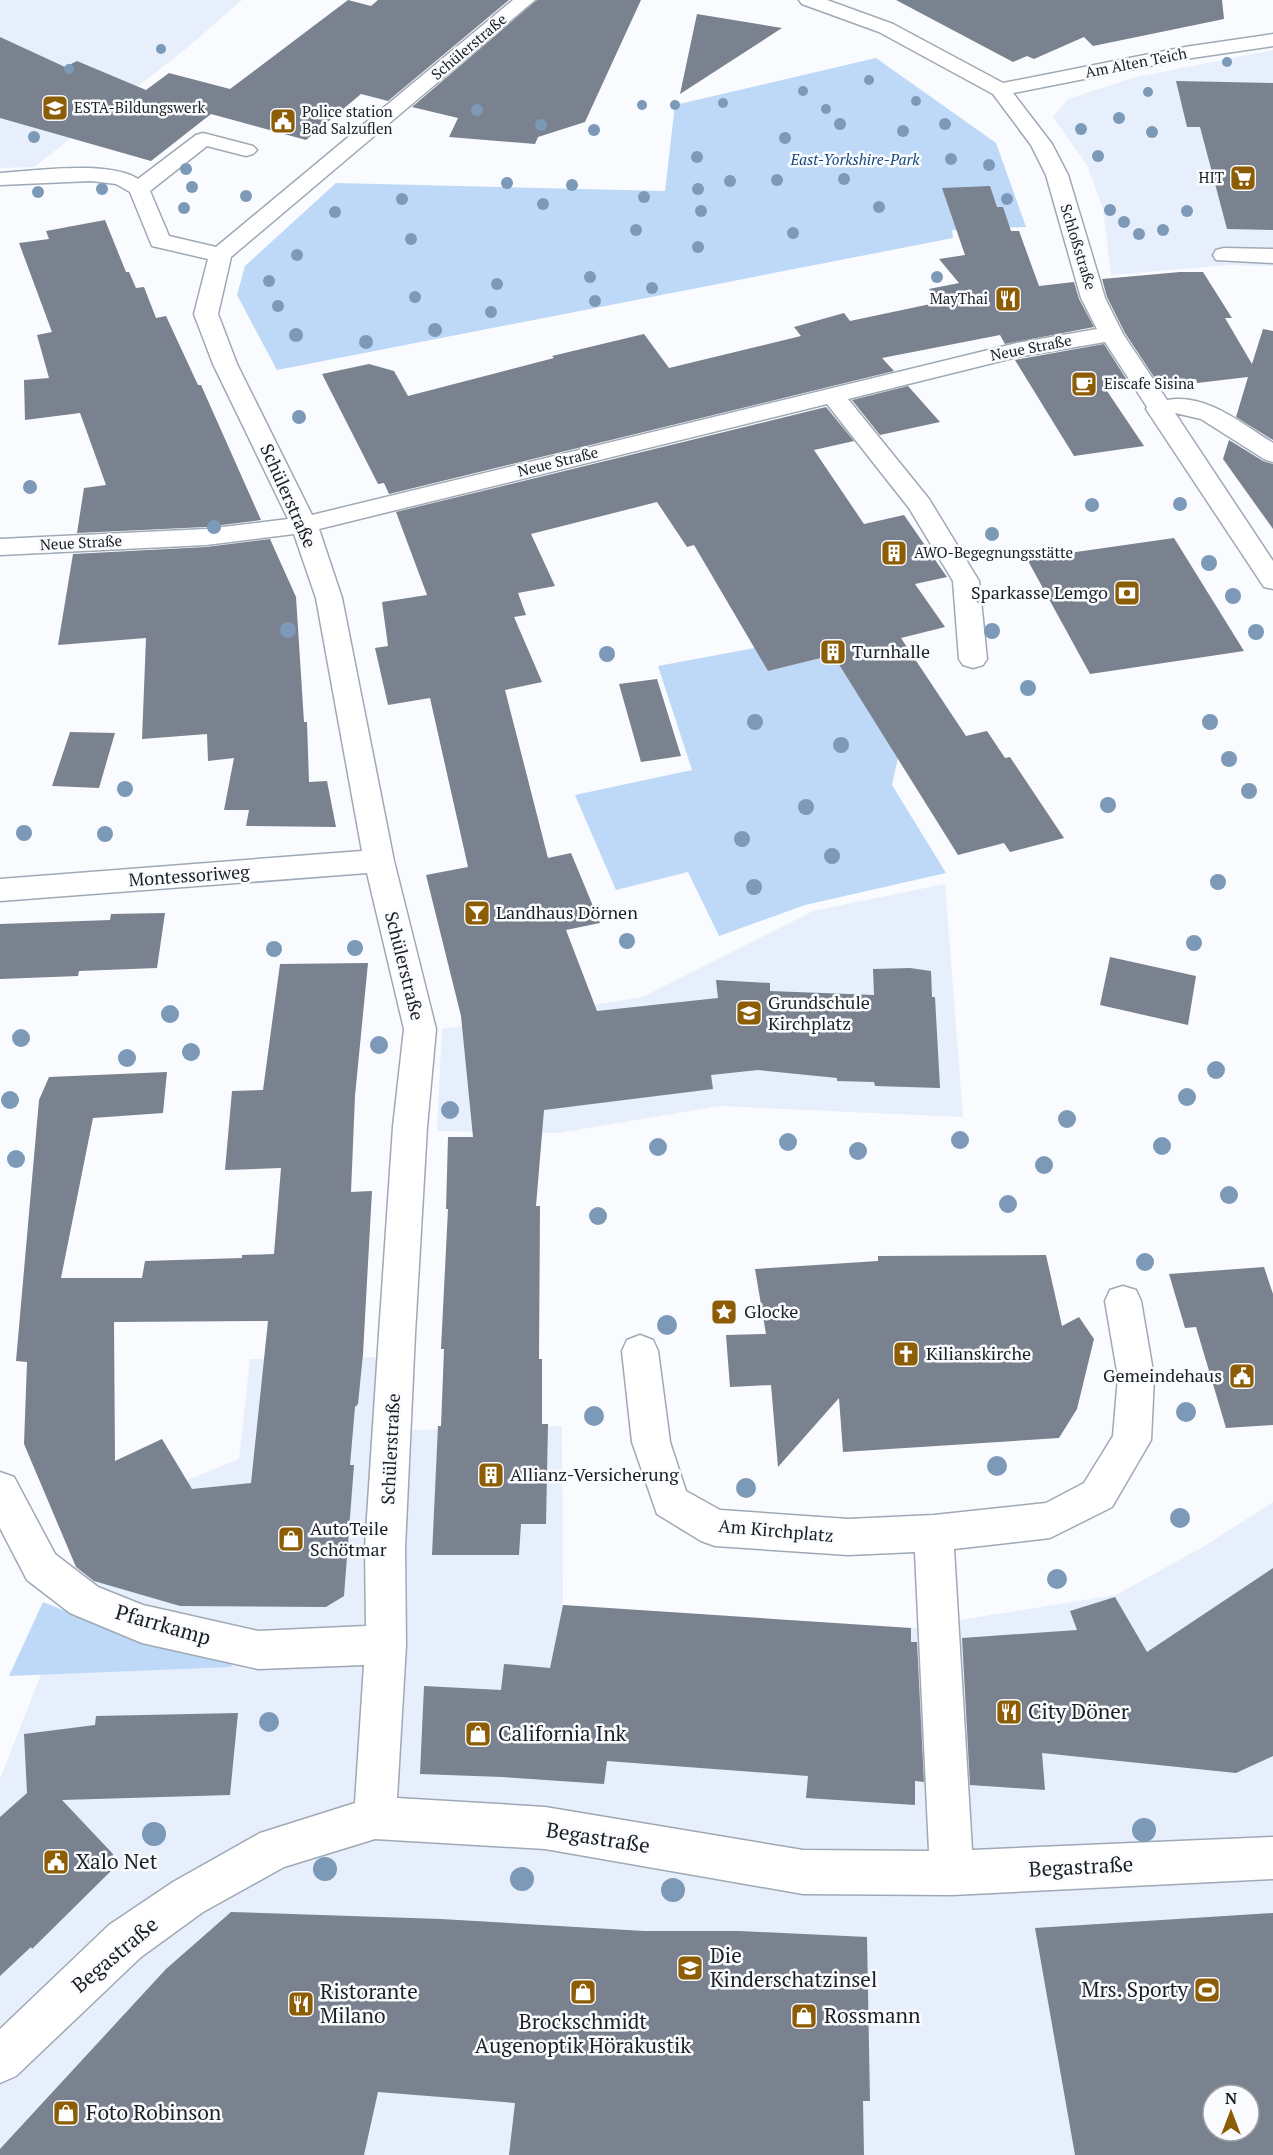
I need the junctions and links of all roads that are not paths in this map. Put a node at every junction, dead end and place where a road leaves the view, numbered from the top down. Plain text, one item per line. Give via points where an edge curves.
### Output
1 (525, 0) edge
2 (809, 0) edge
3 (1273, 40) edge
4 (1000, 90) junction
5 (246, 150) dead end
6 (0, 179) edge
7 (139, 189) junction
8 (220, 255) junction
9 (1224, 255) dead end
10 (1273, 256) edge
11 (1111, 334) junction
12 (832, 394) junction
13 (1158, 409) junction
14 (1273, 454) edge
15 (304, 525) junction
16 (0, 547) edge
17 (1273, 581) edge
18 (973, 659) dead end
19 (379, 861) junction
20 (0, 890) edge
21 (1122, 1301) dead end
22 (640, 1351) dead end
23 (0, 1489) edge
24 (934, 1533) junction
25 (386, 1645) junction
26 (375, 1818) junction
27 (1273, 1858) edge
28 (952, 1873) junction
29 (0, 2060) edge

1 - 8 street, Schülerstraße
2 - 4 street, Schloßstraße via 886,28
3 - 4 street, Am Alten Teich via 1185,53
4 - 11 street, Schloßstraße via 1041,144 1057,176 1093,298
5 - 7 street via 203,138
6 - 7 street via 91,175 122,178
7 - 8 street via 160,241
8 - 15 street, Schülerstraße via 206,314 225,364
9 - 10 street
11 - 12 street, Neue Straße via 1017,350
11 - 13 street, Schloßstraße
12 - 15 street, Neue Straße
12 - 18 street via 920,505 966,581
13 - 14 street via 1180,405 1210,414
13 - 17 street, Schloßstraße
15 - 16 street, Neue Straße via 206,537
15 - 19 street, Schülerstraße via 329,598
19 - 20 street, Montessoriweg
19 - 25 street, Schülerstraße via 420,1029 410,1127 385,1548
21 - 24 street, Am Kirchplatz via 1136,1377 1132,1440 1098,1495 1050,1520
22 - 24 street, Am Kirchplatz via 651,1442 672,1502 715,1528 848,1537
23 - 25 street, Pfarrkamp via 41,1567 84,1600 142,1624 258,1650
24 - 28 street
25 - 26 street, Schülerstraße
26 - 28 street, Begastraße via 545,1828 803,1872
26 - 29 street, Begastraße via 275,1848 188,1897 126,1941
27 - 28 street, Begastraße

